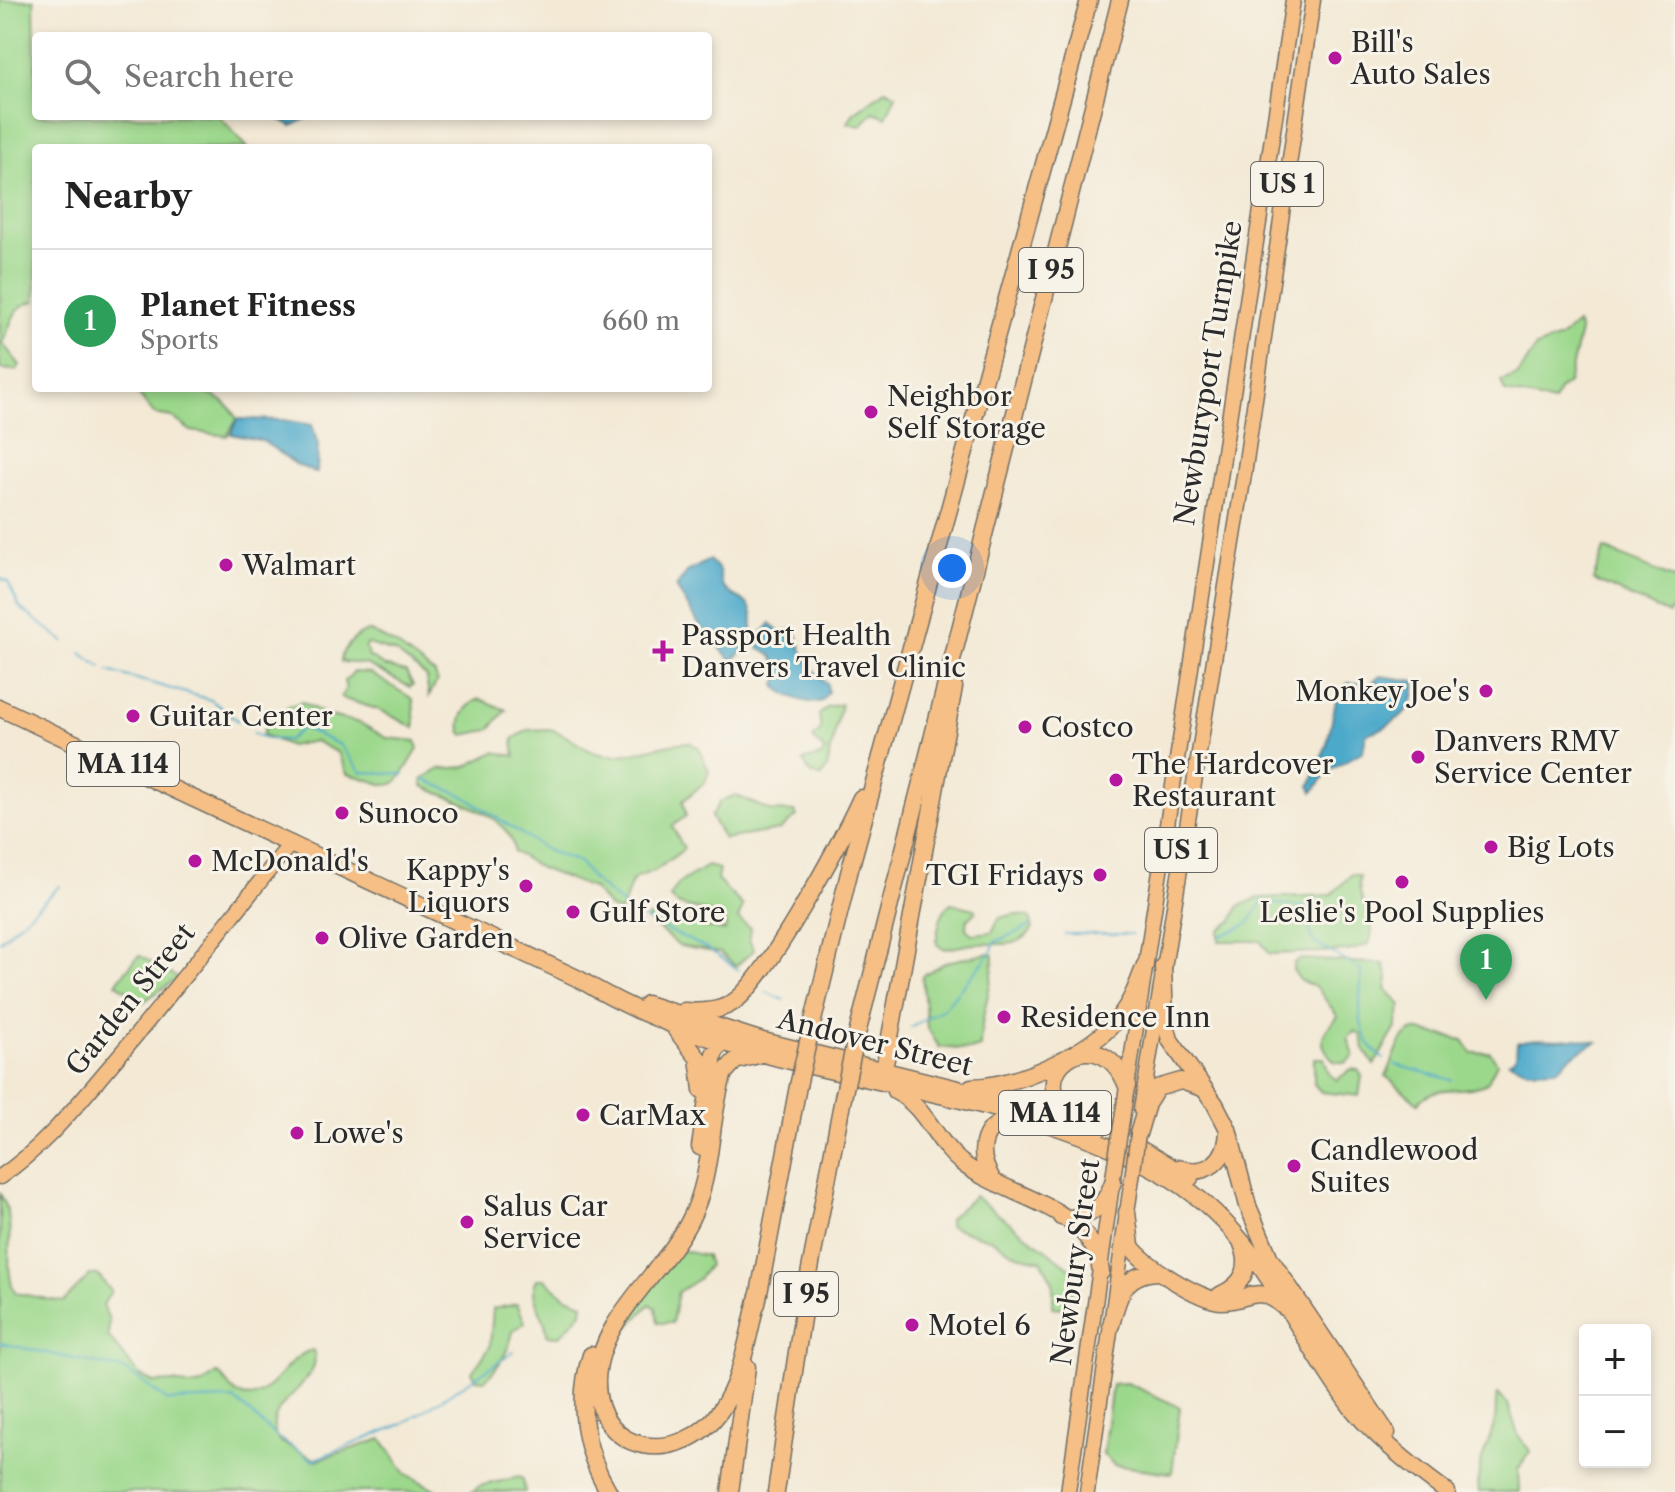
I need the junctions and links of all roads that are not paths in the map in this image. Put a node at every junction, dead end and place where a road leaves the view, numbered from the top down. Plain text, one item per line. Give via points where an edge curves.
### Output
1 (1089, 0) edge
2 (1120, 0) edge
3 (1293, 0) edge
4 (1313, 0) edge
5 (982, 540) junction
6 (1206, 564) joint
7 (1229, 568) joint
8 (0, 708) edge
9 (883, 749) junction
10 (291, 843) junction
11 (1145, 965) junction
12 (1163, 966) junction
13 (662, 1016) junction
14 (749, 1037) junction
15 (722, 1042) junction
16 (767, 1056) junction
17 (879, 1077) junction
18 (938, 1085) junction
19 (1127, 1086) junction
20 (1206, 1091) junction
21 (1026, 1117) junction
22 (703, 1124) junction
23 (1087, 1124) junction
24 (1228, 1129) junction
25 (1138, 1134) junction
26 (1172, 1166) junction
27 (0, 1177) edge
28 (992, 1179) junction
29 (1113, 1182) junction
30 (1127, 1212) junction
31 (1061, 1217) junction
32 (1233, 1229) junction
33 (1271, 1261) junction
34 (1101, 1272) junction
35 (1160, 1272) junction
36 (758, 1296) junction
37 (1207, 1297) junction
38 (1296, 1319) junction
39 (1111, 1325) junction
40 (1397, 1451) junction
41 (609, 1492) edge
42 (730, 1492) edge
43 (776, 1492) edge
44 (1068, 1492) edge
45 (1087, 1492) edge
46 (1447, 1492) edge

1 - 9 highway, I 95
2 - 5 highway, I 95
3 - 6 main road, Newburyport Turnpike / US 1
4 - 7 main road, Newburyport Turnpike / US 1
5 - 17 highway
5 - 43 highway, I 95, bridge via 855,1042 803,1310
6 - 11 main road, Newbury Street / US 1
7 - 12 main road, Newbury Street / US 1
8 - 10 highway, Andover Street / MA 114
9 - 13 highway via 835,852 747,990 714,1010
9 - 36 highway, I 95, bridge via 810,1033
10 - 13 highway, Andover Street / MA 114
10 - 27 main road, Garden Street via 74,1108 37,1149
11 - 18 highway via 1125,1010 1090,1042 1004,1084
11 - 19 main road, Newbury Street / US 1
12 - 20 highway via 1167,1031
12 - 25 main road, Newbury Street / US 1
13 - 14 highway, Andover Street / MA 114
13 - 15 highway, Andover Street / MA 114
13 - 22 highway via 698,1058
14 - 15 highway
14 - 17 highway, Andover Street / MA 114
15 - 16 highway, Andover Street / MA 114
15 - 22 highway via 714,1054
16 - 17 highway, Andover Street / MA 114 via 853,1077
16 - 36 highway via 744,1057 724,1073 698,1204 606,1345 597,1392 612,1426 629,1440 655,1447 684,1442 708,1426 730,1394
17 - 18 highway, Andover Street / MA 114
17 - 21 highway, Andover Street / MA 114
17 - 28 highway via 912,1102 957,1159
18 - 23 highway, Andover Street / MA 114
19 - 23 highway via 1115,1064 1098,1052 1081,1053 1061,1064 1053,1081 1056,1099
19 - 29 main road, Newbury Street / US 1, bridge
20 - 24 highway
20 - 25 highway via 1181,1081 1157,1088
21 - 28 highway via 1004,1120 986,1136 981,1153
21 - 32 highway, Andover Street / MA 114 via 1083,1134 1147,1165 1198,1197
22 - 41 highway via 687,1206 609,1317 590,1360 584,1389 586,1433
23 - 26 highway, Andover Street / MA 114
24 - 26 highway via 1223,1156 1210,1167 1193,1172
24 - 33 highway via 1248,1206
25 - 30 main road, Newbury Street / US 1, bridge
26 - 33 highway, Andover Street / MA 114 via 1231,1211
28 - 31 highway
29 - 31 highway via 1096,1211
29 - 34 main road, Newbury Street / US 1
30 - 35 highway via 1131,1246
30 - 39 main road, Newbury Street / US 1
31 - 34 highway via 1089,1236
32 - 37 highway via 1245,1253 1244,1277 1224,1294
32 - 38 highway, Andover Street / MA 114
33 - 40 highway, Andover Street / MA 114
34 - 44 main road, Newbury Street / US 1
35 - 37 highway
35 - 39 highway via 1129,1280
36 - 42 highway, I 95
37 - 38 highway via 1221,1301 1263,1294
38 - 40 highway, Andover Street / MA 114 via 1351,1407
39 - 45 main road, Newbury Street / US 1
40 - 46 highway, Andover Street / MA 114

